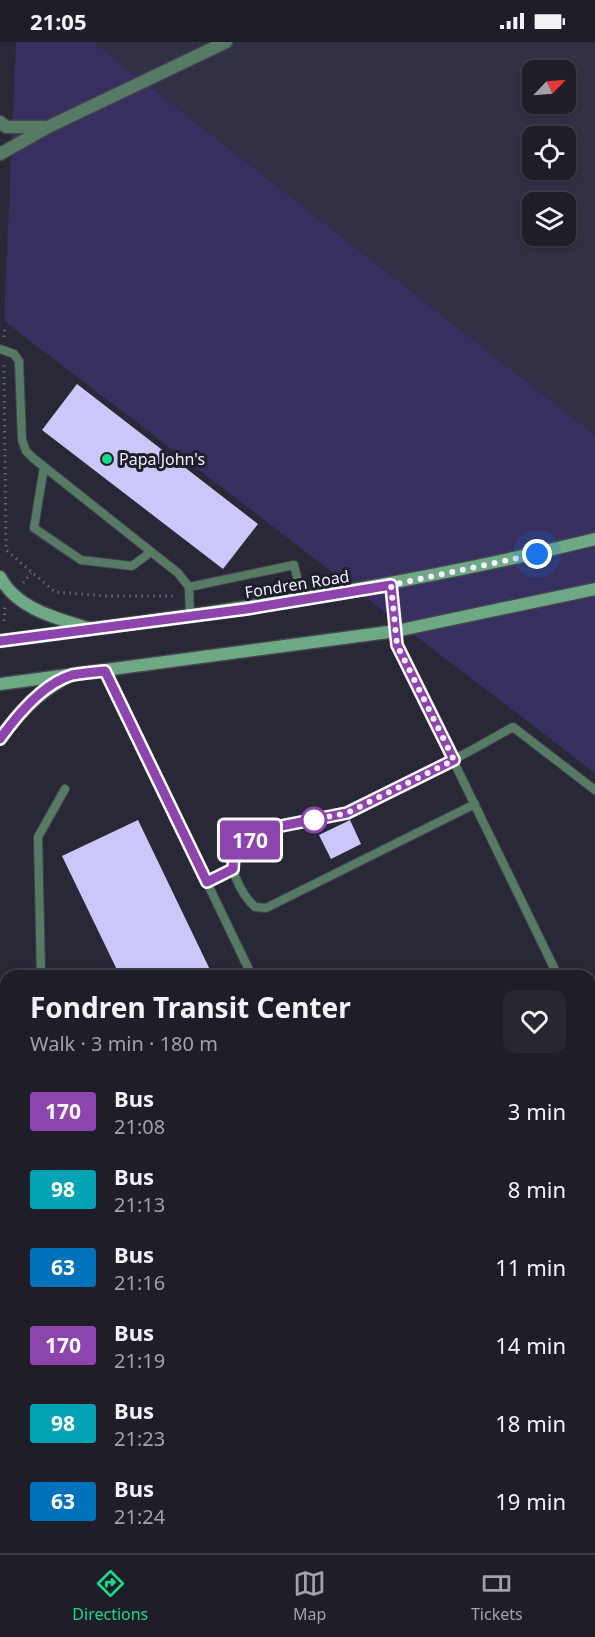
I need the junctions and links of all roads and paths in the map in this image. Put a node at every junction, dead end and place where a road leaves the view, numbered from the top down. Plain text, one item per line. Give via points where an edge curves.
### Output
1 (226, 42) edge
2 (0, 122) edge
3 (48, 127) junction
4 (0, 154) edge
5 (5, 327) dead end
6 (2, 350) edge
7 (44, 467) junction
8 (595, 540) edge
9 (151, 552) junction
10 (32, 573) junction
11 (0, 577) edge
12 (391, 585) junction
13 (19, 588) dead end
14 (595, 589) edge
15 (189, 591) junction
16 (303, 600) junction
17 (0, 610) edge
18 (190, 616) junction
19 (4, 621) dead end
20 (92, 629) junction
21 (396, 631) junction
22 (0, 641) edge
23 (105, 671) junction
24 (71, 676) junction
25 (0, 684) edge
26 (0, 739) edge
27 (454, 760) junction
28 (65, 789) dead end
29 (595, 790) edge
30 (475, 804) junction
31 (233, 869) junction
32 (207, 882) junction
33 (41, 970) edge
34 (249, 970) edge
35 (555, 970) edge

1 - 3 street
2 - 3 street via 6,128
3 - 4 street
5 - 6 path
6 - 7 lane via 14,354 18,361 26,451
6 - 10 path via 6,550
7 - 9 lane
7 - 9 lane via 34,528 81,560 132,566
8 - 12 main road, Fondren Road
9 - 15 lane via 178,573
10 - 13 path
10 - 15 path via 55,592 106,596
11 - 20 main road via 13,595 46,616
12 - 16 main road, Fondren Road
12 - 21 main road
14 - 21 main road
15 - 16 lane via 294,565
15 - 18 lane
16 - 18 main road, Fondren Road
17 - 19 path via 4,609
18 - 20 main road, Fondren Road
20 - 22 main road, Fondren Road
21 - 23 main road
21 - 27 lane via 397,645
23 - 24 main road
23 - 32 lane
24 - 25 main road
24 - 26 main road via 34,700 15,717
27 - 29 lane via 513,727
27 - 30 lane
27 - 31 lane via 347,813 276,827 241,844 234,852
28 - 33 lane via 38,837
30 - 31 lane via 266,908 255,907 247,899
30 - 35 lane
31 - 32 lane
32 - 34 lane

